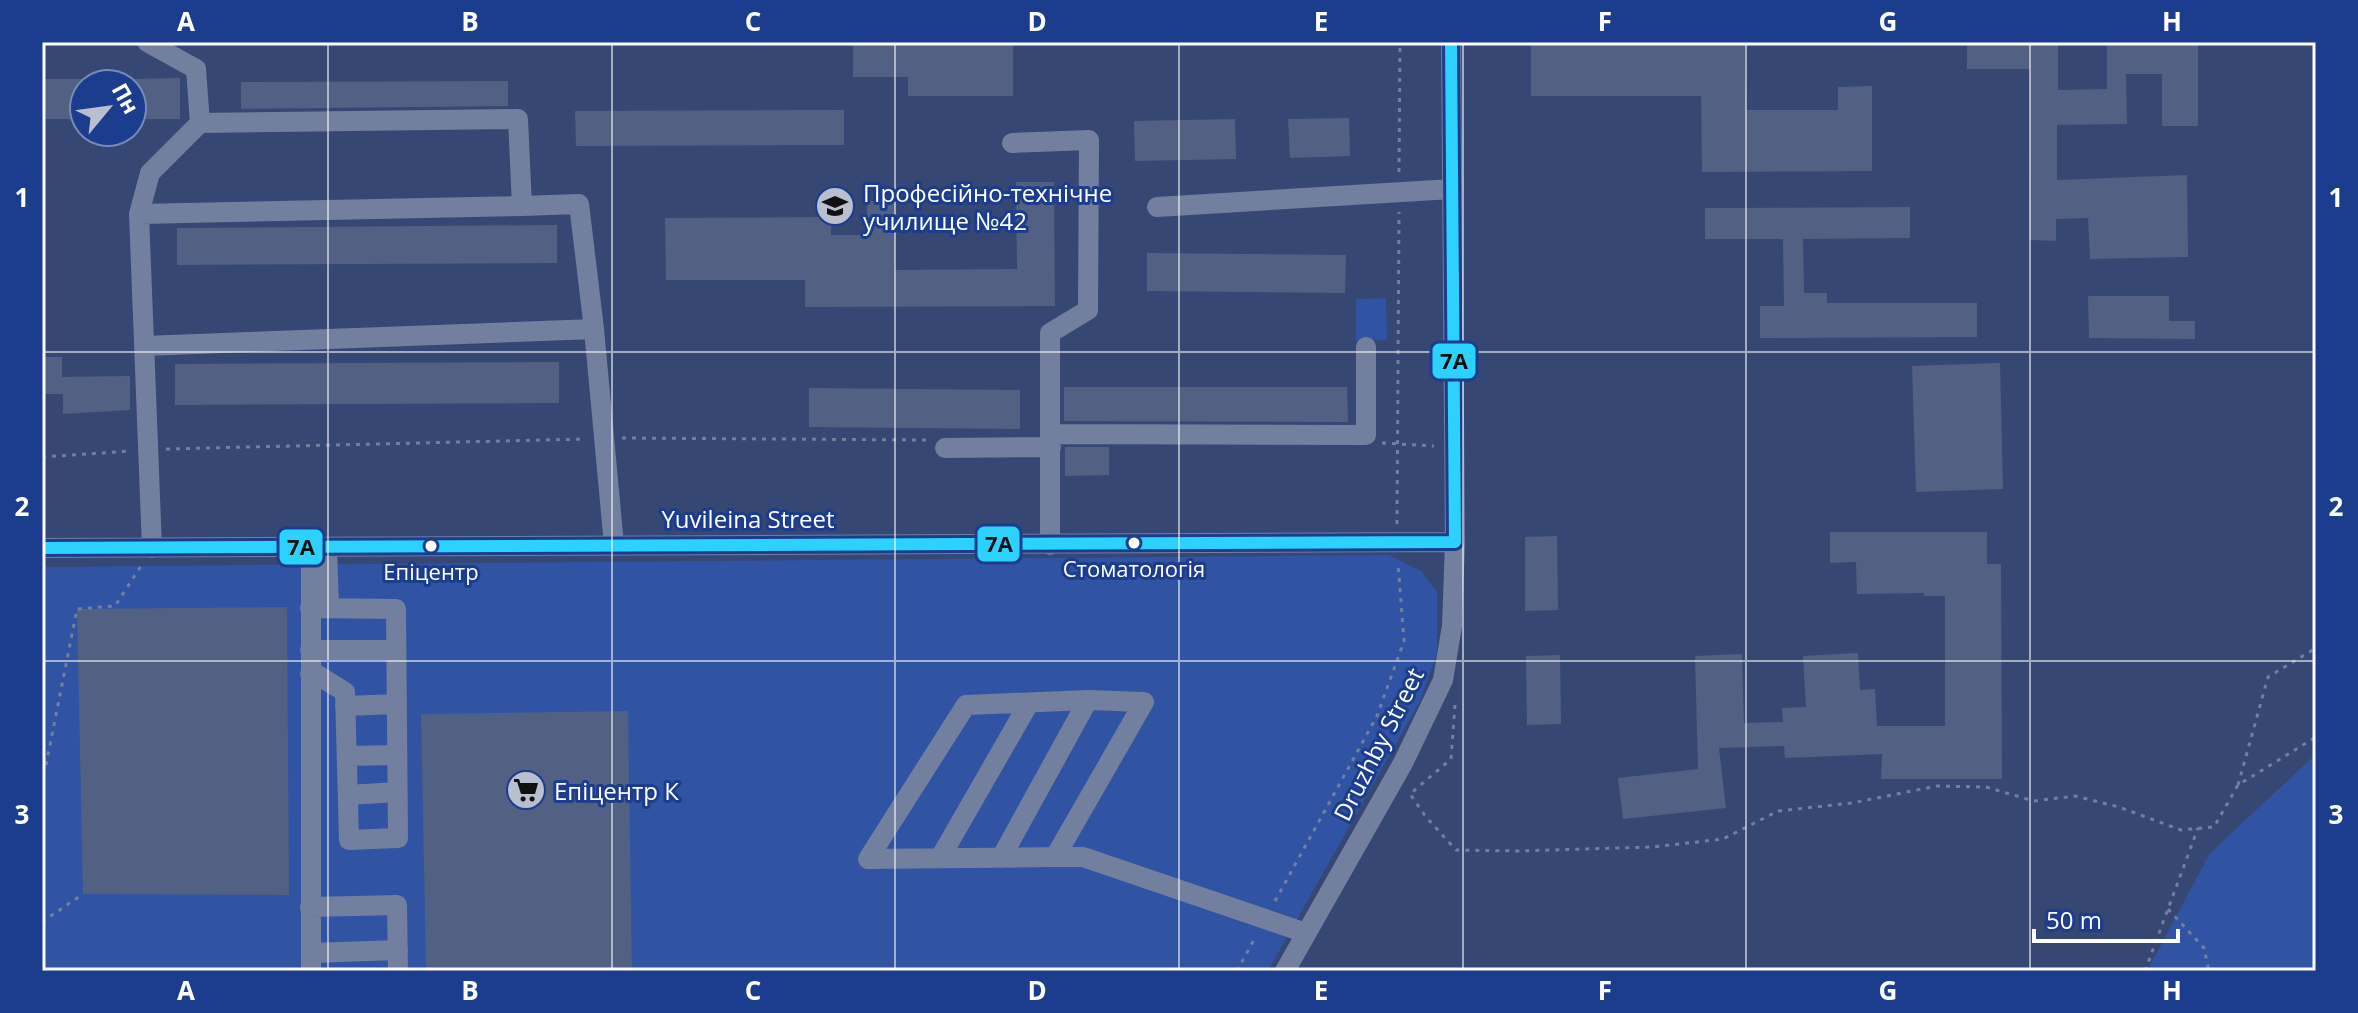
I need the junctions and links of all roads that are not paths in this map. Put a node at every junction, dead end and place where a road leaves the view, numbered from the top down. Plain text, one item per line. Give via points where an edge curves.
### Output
1 (147, 42) edge
2 (1451, 42) edge
3 (200, 123) junction
4 (1012, 143) dead end
5 (1452, 189) junction
6 (522, 206) junction
7 (1157, 207) dead end
8 (139, 214) junction
9 (594, 329) junction
10 (144, 346) junction
11 (1366, 347) dead end
12 (1051, 440) junction
13 (945, 448) dead end
14 (1455, 542) junction
15 (614, 545) junction
16 (1050, 545) junction
17 (319, 547) junction
18 (42, 548) edge
19 (152, 548) junction
20 (319, 608) junction
21 (310, 650) junction
22 (396, 650) junction
23 (310, 674) junction
24 (1088, 700) junction
25 (1029, 703) junction
26 (396, 704) junction
27 (345, 706) junction
28 (396, 755) junction
29 (347, 756) junction
30 (397, 792) junction
31 (348, 795) junction
32 (1055, 857) junction
33 (940, 858) junction
34 (1001, 858) junction
35 (310, 907) junction
36 (1306, 933) junction
37 (398, 961) edge
38 (311, 962) edge
39 (1285, 971) edge

1 - 3 street via 196,69
2 - 5 street, Druzhby Street
3 - 6 street via 518,119
3 - 8 street via 150,173
4 - 12 street via 1089,140 1088,310 1050,333
5 - 7 street
5 - 14 street, Druzhby Street
6 - 8 street
6 - 9 street via 579,204
8 - 10 street
9 - 10 street
9 - 15 street
10 - 19 street
11 - 12 street via 1366,435
12 - 13 street
12 - 16 street
14 - 16 street, Yuvileina Street
14 - 36 street, Druzhby Street via 1452,626 1443,680 1403,763
15 - 16 street, Yuvileina Street
15 - 17 street, Yuvileina Street
17 - 19 street, Yuvileina Street
17 - 20 street
18 - 19 street, Yuvileina Street
20 - 21 street
20 - 22 street via 396,609
21 - 22 street
21 - 23 street
22 - 26 street
23 - 27 street via 345,692
23 - 35 street
24 - 25 street
24 - 32 street via 1144,702
24 - 34 street
25 - 33 street
25 - 33 street via 966,705 868,859
26 - 27 street
26 - 28 street
27 - 29 street
28 - 29 street
28 - 30 street
29 - 31 street
30 - 31 street
30 - 31 street via 398,838 349,840
32 - 34 street
32 - 36 street via 1083,857
33 - 34 street
35 - 37 street via 397,905
35 - 38 street
36 - 39 street, Druzhby Street
37 - 38 street

